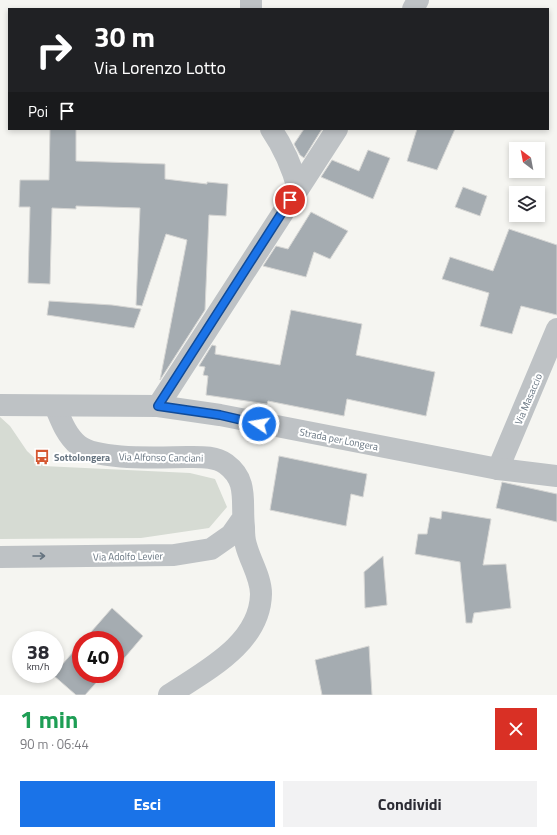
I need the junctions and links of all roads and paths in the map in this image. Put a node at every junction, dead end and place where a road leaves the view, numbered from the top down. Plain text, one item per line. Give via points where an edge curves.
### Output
1 (272, 130) edge
2 (336, 130) edge
3 (298, 189) junction
4 (557, 329) edge
5 (0, 404) edge
6 (55, 406) junction
7 (158, 406) junction
8 (498, 469) junction
9 (557, 476) edge
10 (243, 518) junction
11 (0, 557) edge
12 (169, 695) edge

1 - 3 street via 292,167
2 - 3 street
3 - 7 street
4 - 8 street, Via Masaccio
5 - 6 street, Strada per Longera
6 - 7 street, Strada per Longera
6 - 10 street, Via Alfonso Canciani via 66,432 78,445 93,453 110,456 206,457 224,463 238,475 244,495
7 - 8 street, Strada per Longera via 220,415
8 - 9 street, Strada per Longera
11 -> 10 street, Via Adolfo Levier via 174,555 211,549 231,535
10 - 12 street, Via Alfonso Canciani via 246,544 261,594 256,618 234,650

